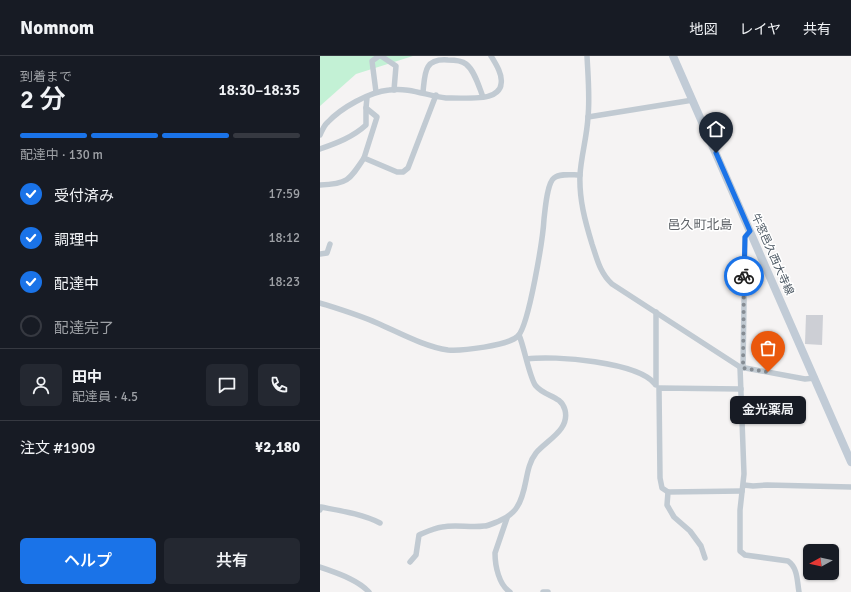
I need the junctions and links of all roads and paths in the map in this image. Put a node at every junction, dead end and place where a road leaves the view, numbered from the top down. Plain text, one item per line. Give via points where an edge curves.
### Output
1 (380, 56) edge
2 (491, 56) edge
3 (587, 56) edge
4 (673, 56) edge
5 (394, 90) junction
6 (376, 92) junction
7 (423, 92) junction
8 (436, 95) junction
9 (367, 97) junction
10 (483, 97) junction
11 (693, 100) junction
12 (366, 108) junction
13 (588, 117) junction
14 (320, 135) edge
15 (320, 149) edge
16 (364, 158) junction
17 (580, 175) junction
18 (320, 185) edge
19 (750, 231) junction
20 (330, 244) dead end
21 (320, 254) edge
22 (320, 303) edge
23 (656, 312) junction
24 (520, 335) junction
25 (527, 359) junction
26 (742, 367) junction
27 (815, 378) junction
28 (657, 386) junction
29 (741, 389) junction
30 (851, 462) edge
31 (851, 487) edge
32 (743, 488) junction
33 (668, 492) junction
34 (320, 507) edge
35 (507, 518) junction
36 (380, 523) dead end
37 (705, 558) dead end
38 (410, 562) dead end
39 (320, 567) edge
40 (369, 592) edge
41 (510, 592) edge
42 (542, 592) edge
43 (548, 592) edge
44 (799, 592) edge

1 - 5 street via 396,66
1 - 6 street via 372,61
2 - 10 street via 501,75 502,85 498,91
3 - 13 street
4 - 11 main road, 牛窓邑久西大寺線
5 - 6 street
5 - 7 street
6 - 9 street
7 - 8 street
7 - 10 street via 425,72 433,61 457,60 470,69
8 - 10 street via 445,98
8 - 16 street via 408,168 397,172
9 - 12 street
9 - 14 street via 343,109 326,123
11 - 13 street
11 - 19 main road, 牛窓邑久西大寺線
12 - 15 street via 366,125 337,143
12 - 16 street via 377,117
13 - 17 street
16 - 18 street via 345,182
17 - 23 street via 581,206 598,265 612,284
17 - 24 street via 560,175 550,182 536,275
19 - 26 street via 745,237
19 - 27 main road, 牛窓邑久西大寺線
20 - 21 street via 327,253
22 - 24 street via 357,315 440,349 490,346 509,342
23 - 26 street
23 - 28 street
24 - 25 street
25 - 28 street via 550,357 612,365 646,377
25 - 35 street via 535,385 545,393 558,398 565,409 566,418 560,430 536,453 529,468 521,500
26 - 27 street via 805,379
26 - 29 street
27 - 30 main road, 牛窓邑久西大寺線
28 - 29 street
28 - 33 street via 660,478 662,488
29 - 32 street
31 - 32 street via 767,485
32 - 33 street
32 - 44 street via 740,552 745,555 788,561 795,570
33 - 37 street via 667,505 674,517 690,531 701,546
34 - 36 street via 349,512
35 - 38 street via 486,526 442,527 419,535 416,555
35 - 41 street via 495,558 505,589
39 - 40 street via 351,580
42 - 43 street

